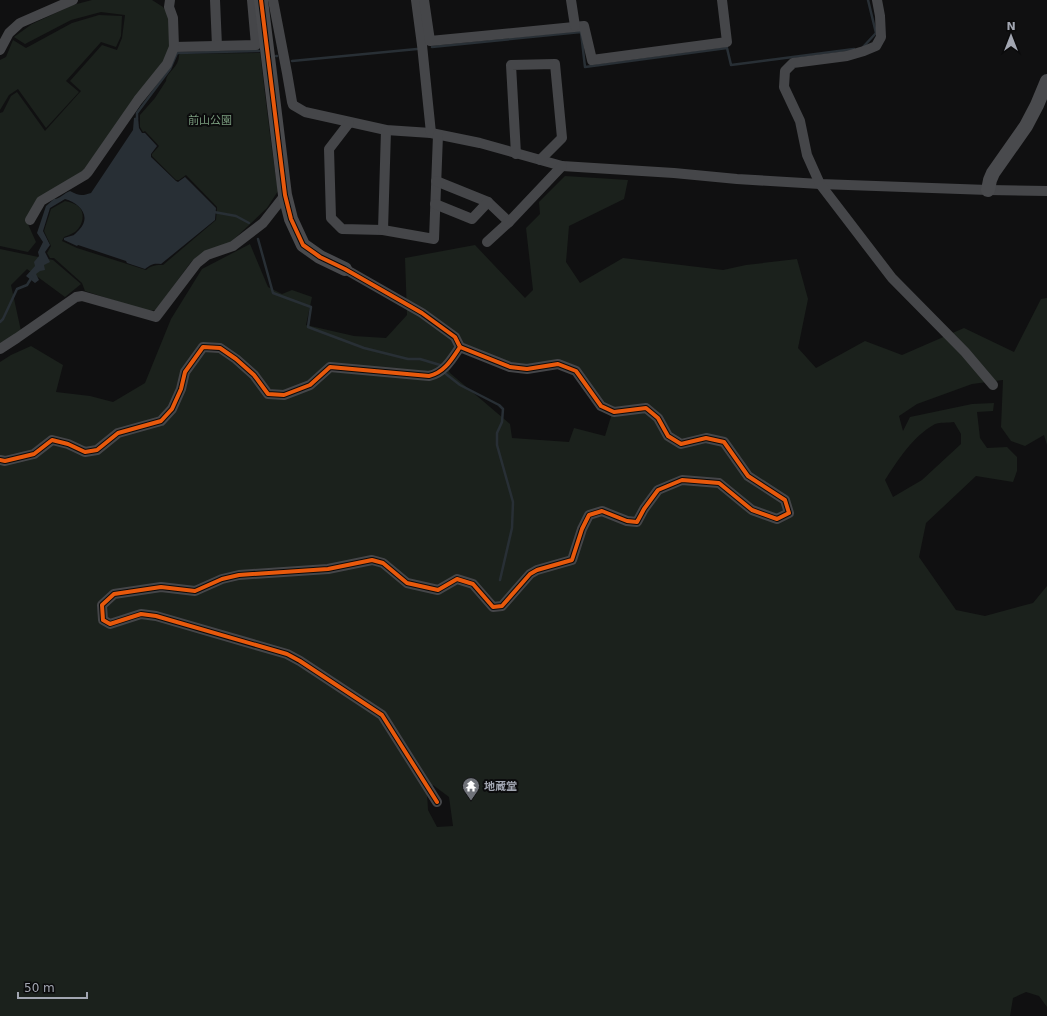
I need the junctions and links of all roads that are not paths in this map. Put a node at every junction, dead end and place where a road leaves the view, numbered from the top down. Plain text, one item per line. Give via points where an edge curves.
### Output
1 (73, 0) edge
2 (170, 0) edge
3 (215, 0) edge
4 (252, 0) edge
5 (261, 0) edge
6 (273, 0) edge
7 (416, 0) edge
8 (424, 0) edge
9 (571, 0) edge
10 (722, 0) edge
11 (876, 0) edge
12 (575, 26) junction
13 (217, 46) junction
14 (174, 47) junction
15 (0, 50) edge
16 (1047, 81) edge
17 (349, 123) junction
18 (386, 130) junction
19 (435, 134) junction
20 (516, 154) junction
21 (540, 160) junction
22 (562, 166) junction
23 (436, 181) junction
24 (820, 184) junction
25 (988, 190) junction
26 (1047, 191) edge
27 (286, 196) junction
28 (488, 202) junction
29 (435, 204) junction
30 (30, 220) dead end
31 (509, 222) junction
32 (383, 230) junction
33 (487, 242) dead end
34 (345, 269) joint
35 (460, 347) junction
36 (0, 349) edge
37 (993, 384) dead end
38 (0, 460) edge
39 (437, 802) dead end

1 - 15 street via 20,23 9,33
2 - 14 street
3 - 13 street
4 - 13 street via 256,45
5 - 27 street
6 - 17 street via 293,105 305,112
7 - 19 street
8 - 12 street via 430,41
9 - 12 street
10 - 12 street via 727,42 592,60 584,26
11 - 24 street via 881,37 876,46 847,56 793,64 786,71 784,87 800,121 807,155
13 - 14 street
14 - 30 street via 167,64 138,100 88,172 41,201
16 - 25 street via 1026,126 993,173
17 - 18 street
17 - 32 street via 329,149 331,218 342,229
18 - 19 street
18 - 32 street
19 - 20 street via 480,143
19 - 23 street
20 - 21 street
20 - 21 street via 511,65 555,64 562,138
21 - 22 street
22 - 24 street
22 - 31 street
23 - 28 street
23 - 29 street
24 - 25 street
24 - 37 street via 892,278
25 - 26 street
27 - 34 street via 290,219 303,245
27 - 36 street via 263,223 233,246 207,255 197,263 156,317 82,296 76,297
28 - 29 street via 472,219
28 - 31 street
29 - 32 street via 434,238
31 - 33 street
34 - 35 street via 422,313 455,338
35 - 38 street via 448,364 432,375 330,368 310,385 284,395 268,394 254,375 236,359 220,348 204,347 185,372 172,409 161,421 118,433 96,450 85,452 52,440 34,454
35 - 39 street via 510,367 527,369 558,364 576,371 601,406 614,412 646,408 658,418 668,436 681,444 706,438 724,442 748,476 785,500 789,513 777,519 752,510 719,483 682,480 658,490 637,522 627,521 602,511 589,515 572,560 530,574 502,606 493,607 473,584 457,578 438,590 407,583 383,562 372,560 328,569 239,575 222,579 196,591 161,587 114,594 102,605 103,620 110,624 141,614 156,616 287,654 300,661 382,715

